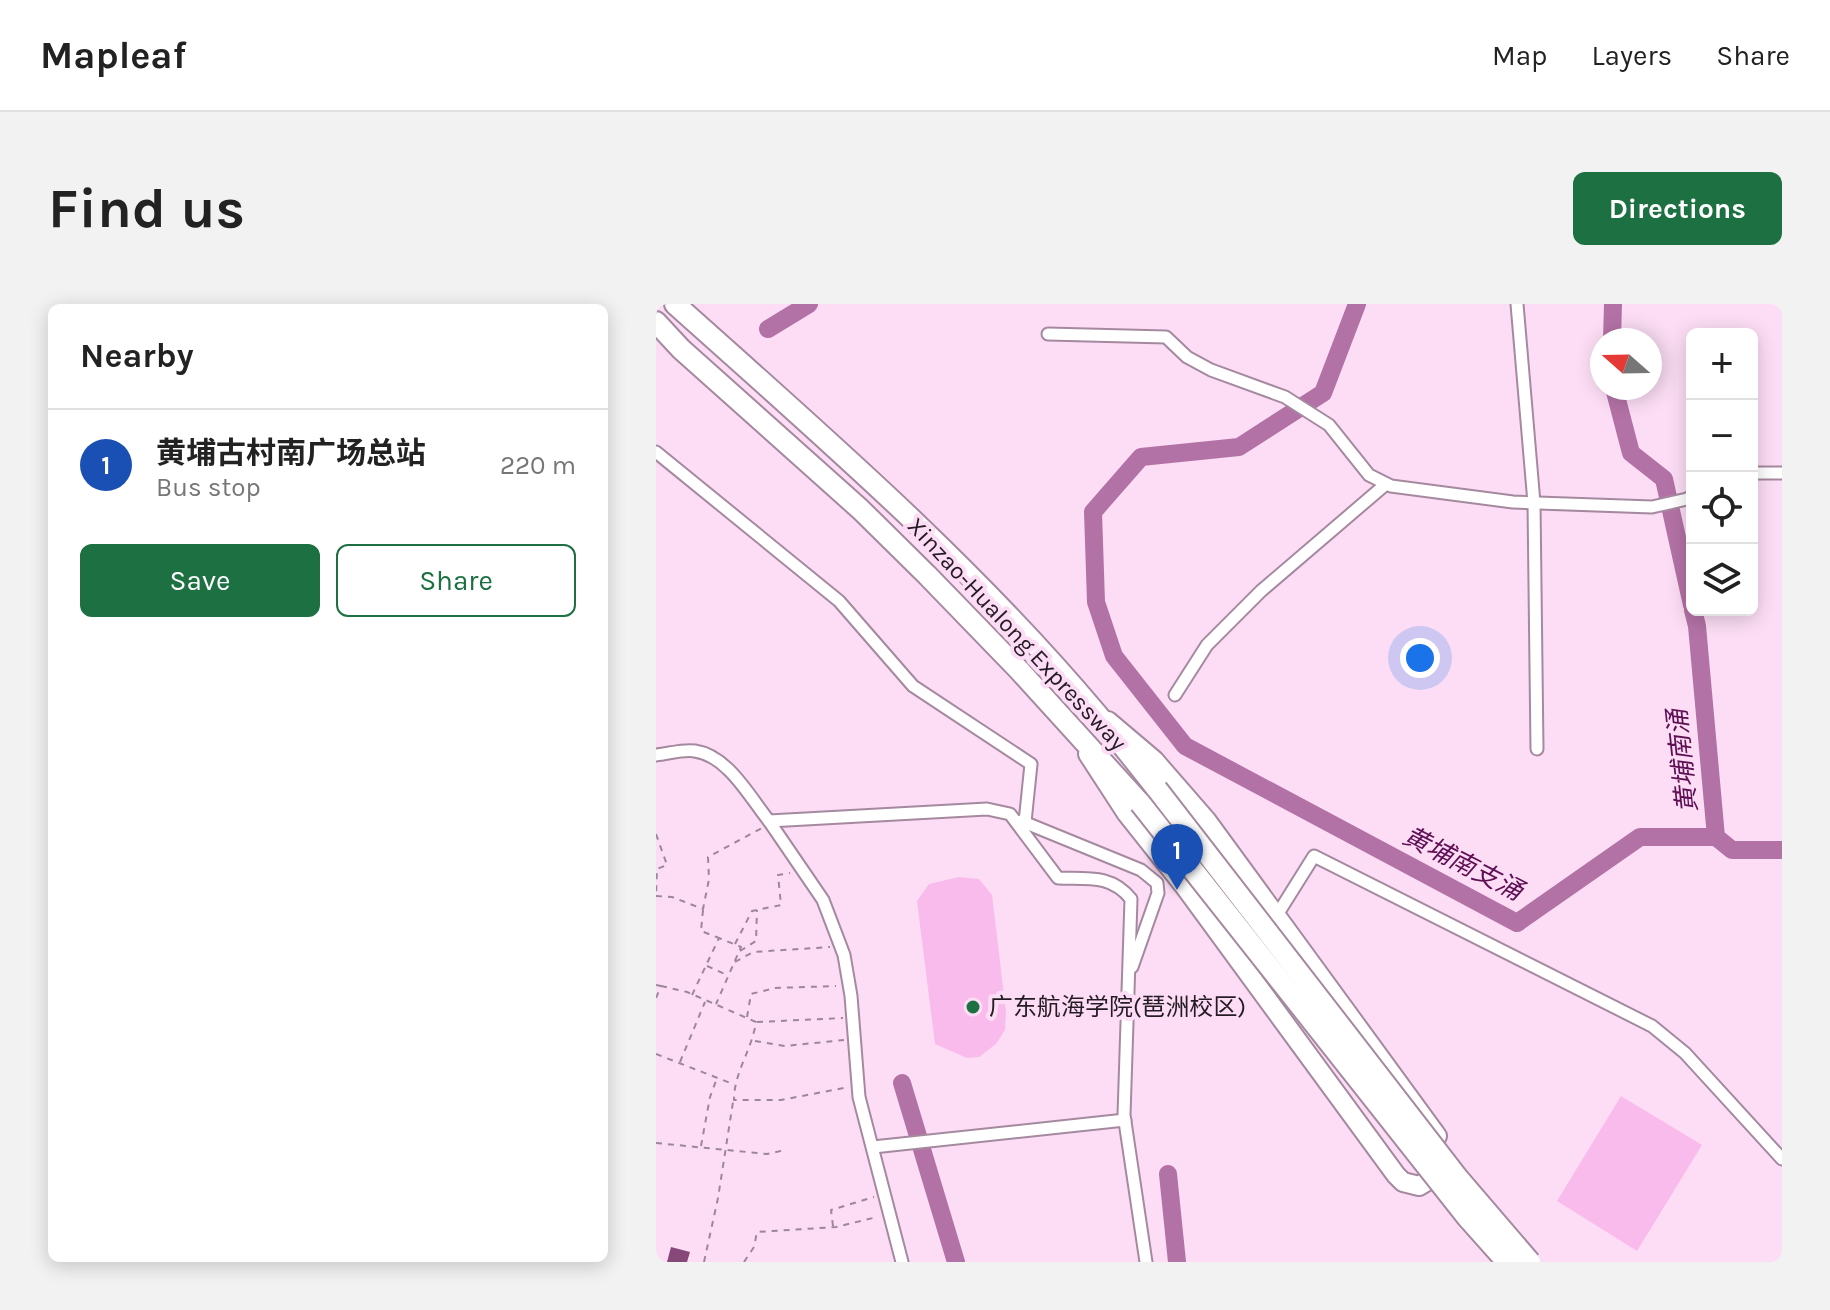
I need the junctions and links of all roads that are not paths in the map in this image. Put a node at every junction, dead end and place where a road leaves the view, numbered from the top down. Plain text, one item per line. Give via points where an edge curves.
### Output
1 (675, 304) edge
2 (1517, 304) edge
3 (656, 322) edge
4 (1048, 334) dead end
5 (656, 338) edge
6 (681, 349) junction
7 (656, 452) edge
8 (1758, 473) edge
9 (1782, 473) edge
10 (1386, 484) junction
11 (1686, 499) edge
12 (1534, 503) junction
13 (1175, 695) dead end
14 (1096, 713) junction
15 (1077, 735) junction
16 (1537, 749) dead end
17 (656, 755) edge
18 (1013, 818) junction
19 (770, 822) junction
20 (1025, 822) junction
21 (1277, 915) junction
22 (1128, 979) junction
23 (1125, 1120) junction
24 (873, 1147) junction
25 (1782, 1159) edge
26 (902, 1262) edge
27 (1146, 1262) edge
28 (1507, 1262) edge
29 (1530, 1262) edge

1 - 14 highway, Xinzao-Hualong Expressway via 880,489
2 - 12 street
3 - 6 highway, Xinzao-Hualong Expressway
4 - 10 street via 1166,337 1211,370 1285,397 1329,425 1369,475
5 - 6 highway
6 - 15 highway, Xinzao-Hualong Expressway via 860,509
7 - 20 street via 839,601 913,686 1031,764
8 - 9 street
10 - 12 street
10 - 13 street via 1261,591 1207,645
11 - 12 street via 1652,507
12 - 16 street
14 - 21 highway via 1176,784
14 - 29 highway, Xinzao-Hualong Expressway, bridge via 1458,1178
15 - 21 highway via 1127,814 1396,1175 1411,1185 1426,1183 1444,1161 1438,1137
15 - 28 highway, Xinzao-Hualong Expressway, bridge via 1140,803
17 - 19 street via 691,750 722,762
18 - 19 street via 987,809
18 - 20 street
18 - 22 street via 1058,878 1104,879 1131,899
19 - 24 street via 823,900 841,946 850,985 858,1085
20 - 22 street via 1141,870 1157,883
21 - 25 street via 1314,856 1652,1026 1685,1053
22 - 23 street
23 - 24 street
23 - 27 street
24 - 26 street

